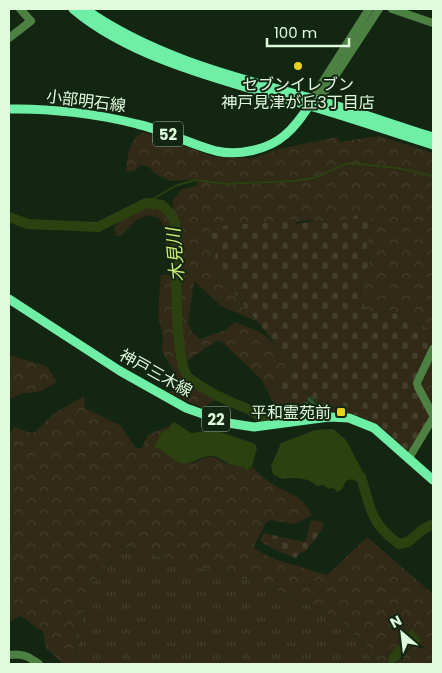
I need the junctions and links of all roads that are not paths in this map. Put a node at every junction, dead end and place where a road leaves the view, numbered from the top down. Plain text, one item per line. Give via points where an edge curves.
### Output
1 (20, 9) edge
2 (73, 9) edge
3 (85, 9) edge
4 (369, 9) edge
5 (379, 9) edge
6 (392, 9) edge
7 (433, 23) edge
8 (9, 38) edge
9 (312, 102) junction
10 (9, 109) edge
11 (433, 138) edge
12 (433, 145) edge
13 (9, 299) edge
14 (433, 349) edge
15 (433, 416) edge
16 (409, 458) junction
17 (433, 480) edge
18 (9, 655) edge
19 (39, 664) edge

1 - 8 street via 31,21
2 - 9 main road via 97,27 141,51 192,70
3 - 9 main road via 126,35 173,56
4 - 9 street
5 - 9 street via 326,90
6 - 7 street
9 - 10 main road, 小部明石線 / 52 via 284,136 266,146 242,152 218,151 140,124 109,117
9 - 11 main road
9 - 12 main road
13 - 16 main road, 神戸三木線 / 22 via 120,371 186,408 228,423 254,428 329,417 349,418 374,428
14 - 15 street via 417,383
15 - 16 street
16 - 17 main road, 神戸三木線 / 22
18 - 19 street via 21,653

